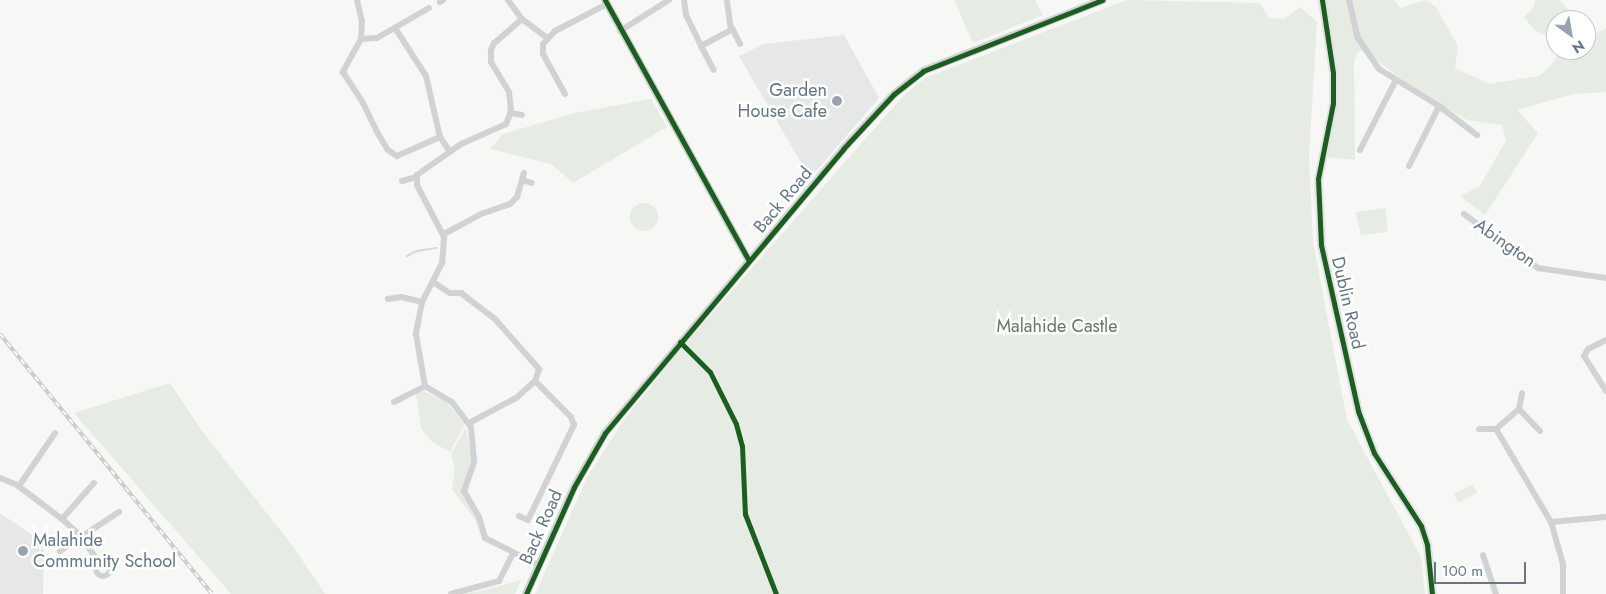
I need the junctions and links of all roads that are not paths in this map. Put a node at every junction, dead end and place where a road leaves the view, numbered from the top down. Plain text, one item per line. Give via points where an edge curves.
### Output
1 (357, 0) edge
2 (508, 0) edge
3 (669, 0) edge
4 (684, 0) edge
5 (727, 0) edge
6 (1102, 0) edge
7 (1322, 0) edge
8 (1349, 0) edge
9 (606, 2) edge
10 (429, 8) dead end
11 (522, 19) junction
12 (394, 28) junction
13 (732, 28) junction
14 (620, 30) junction
15 (546, 38) junction
16 (361, 39) junction
17 (740, 44) dead end
18 (701, 46) junction
19 (714, 70) dead end
20 (1396, 80) junction
21 (565, 94) dead end
22 (1439, 106) junction
23 (510, 113) junction
24 (522, 115) dead end
25 (1477, 135) dead end
26 (440, 137) junction
27 (1360, 150) dead end
28 (450, 152) junction
29 (1409, 166) dead end
30 (416, 177) junction
31 (402, 181) dead end
32 (532, 183) dead end
33 (1464, 214) dead end
34 (444, 234) junction
35 (749, 261) junction
36 (1606, 278) edge
37 (433, 282) junction
38 (388, 299) dead end
39 (422, 302) junction
40 (1606, 340) edge
41 (535, 381) junction
42 (425, 386) junction
43 (1606, 391) edge
44 (1522, 393) dead end
45 (394, 402) dead end
46 (1519, 409) junction
47 (469, 423) junction
48 (1479, 429) dead end
49 (1496, 429) junction
50 (1540, 431) dead end
51 (55, 432) dead end
52 (0, 478) edge
53 (94, 483) dead end
54 (19, 486) junction
55 (118, 512) dead end
56 (519, 516) dead end
57 (1606, 517) edge
58 (62, 519) junction
59 (1551, 522) junction
60 (82, 536) junction
61 (60, 550) dead end
62 (513, 553) junction
63 (1483, 555) dead end
64 (98, 563) dead end
65 (539, 566) junction
66 (451, 594) edge
67 (526, 594) edge
68 (1432, 594) edge
69 (1496, 594) edge
70 (1563, 594) edge

1 - 16 street via 362,21
2 - 11 street
3 - 14 street
4 - 18 street via 686,15
5 - 13 street
6 - 35 street, Back Road via 923,71 909,81 843,149
7 - 68 main road, Dublin Road via 1333,72 1333,103 1318,179 1320,246 1358,411 1374,453 1421,526 1427,545
8 - 20 street via 1358,38 1367,54 1379,69
9 - 14 street
9 - 15 street
10 - 12 street
11 - 15 street
11 - 23 street via 494,42 490,56 506,83
12 - 16 street via 372,40
12 - 26 street via 426,76
13 - 17 street
13 - 18 street
14 - 35 street
15 - 21 street via 543,54
16 - 26 street via 343,72 388,150 401,155
18 - 19 street
20 - 22 street
20 - 27 street
22 - 25 street
22 - 29 street
23 - 24 street
23 - 28 street via 500,129
26 - 28 street
28 - 30 street via 421,170
30 - 31 street
30 - 34 street via 417,185
32 - 34 street via 523,176 517,196 510,204 481,214
33 - 36 street, Abington via 1538,268
34 - 37 street via 442,262
35 - 65 street, Back Road via 605,433 574,487
37 - 39 street
37 - 41 street via 450,293 461,293 506,328 538,366
38 - 39 street via 401,296
39 - 42 street via 416,334
40 - 43 street via 1588,348 1584,356
41 - 47 street via 516,398
41 - 56 street via 572,417 574,424 528,520
42 - 45 street
42 - 47 street via 452,402
44 - 46 street
46 - 49 street
46 - 50 street
47 - 62 street via 475,452 464,494 478,517 486,541
48 - 49 street
49 - 59 street
51 - 54 street
52 - 54 street
53 - 58 street
54 - 58 street
55 - 60 street
57 - 59 street
58 - 60 street
59 - 70 street via 1563,564
60 - 61 street
60 - 64 street
62 - 65 street
62 - 66 street via 499,581
63 - 69 street
65 - 67 street, Back Road

